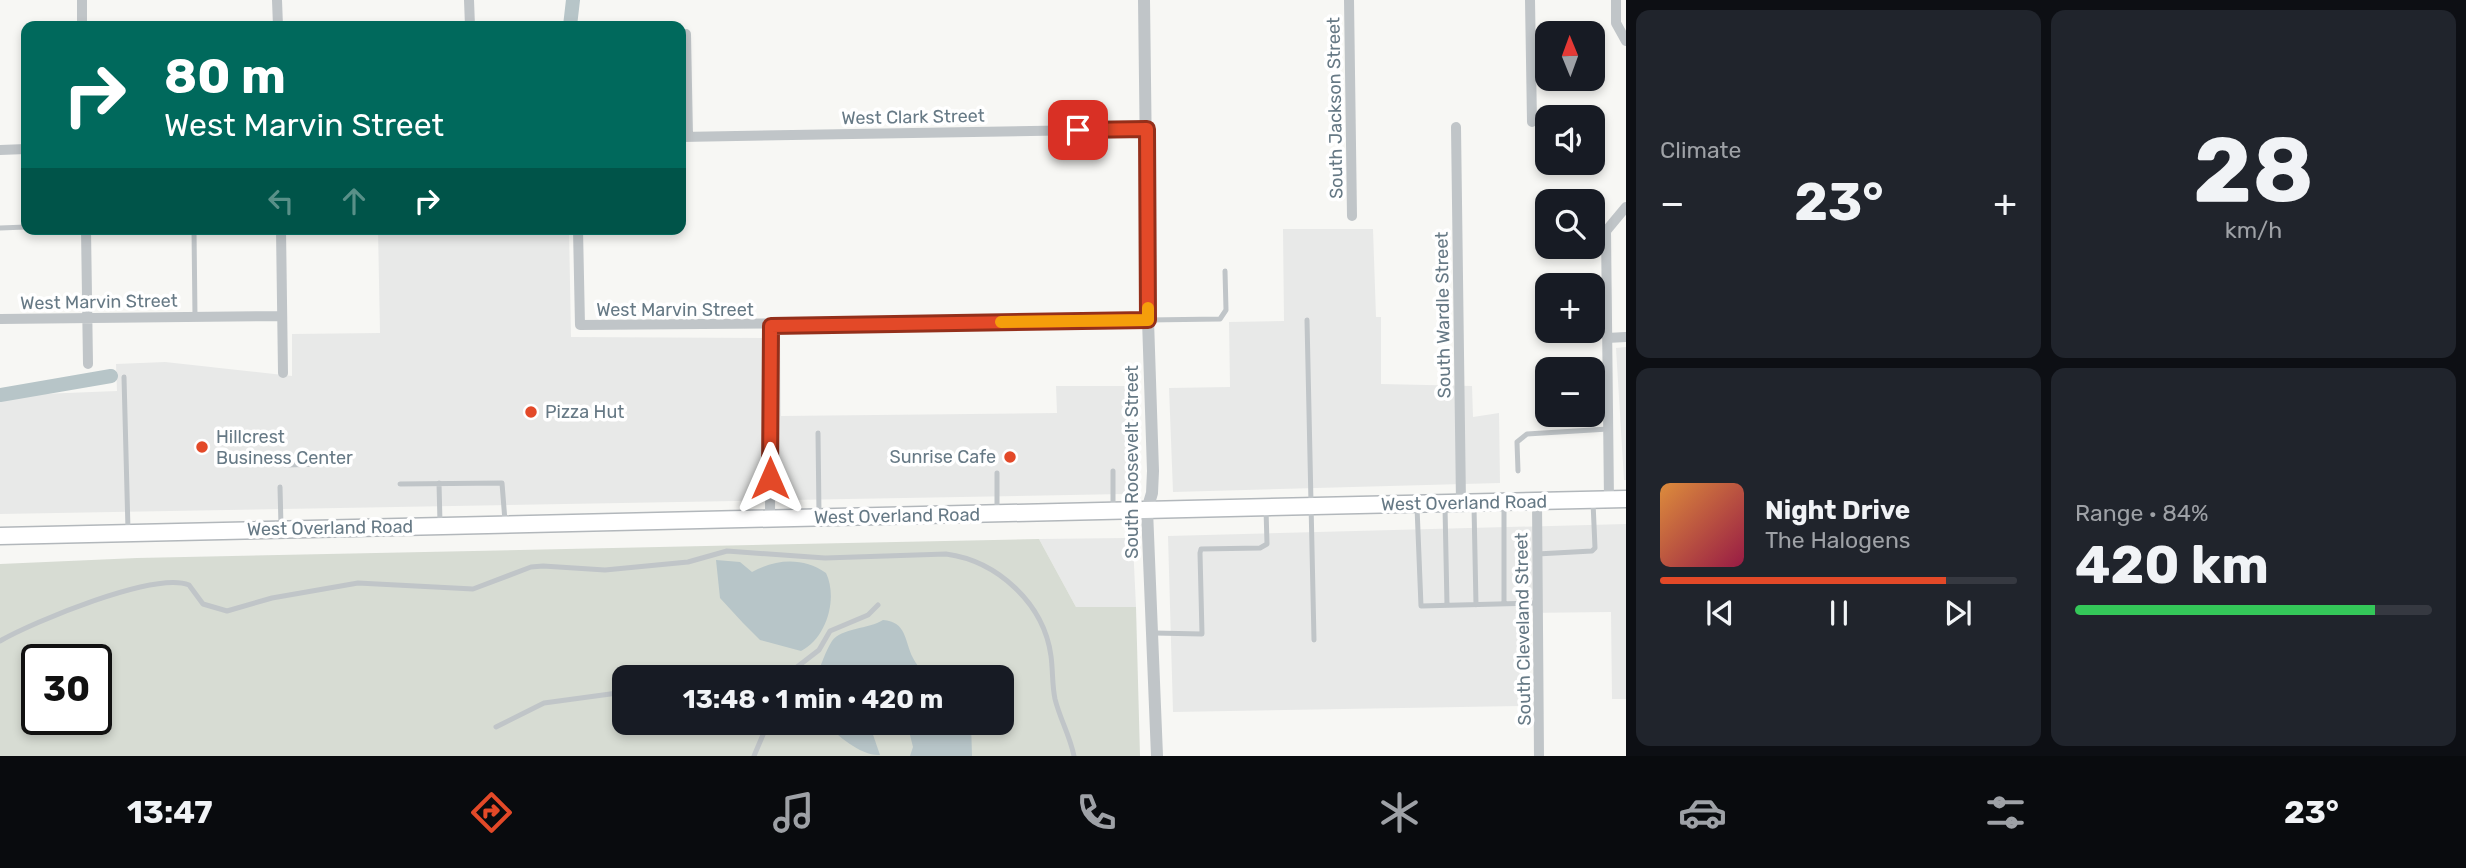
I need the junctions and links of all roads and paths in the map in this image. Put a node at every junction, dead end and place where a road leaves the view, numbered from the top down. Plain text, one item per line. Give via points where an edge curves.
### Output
1 (82, 0) edge
2 (277, 0) edge
3 (469, 0) edge
4 (1144, 0) edge
5 (1349, 0) edge
6 (1530, 0) edge
7 (1616, 0) edge
8 (82, 21) edge
9 (278, 21) edge
10 (470, 21) edge
11 (1626, 41) edge
12 (1532, 122) dead end
13 (1456, 127) dead end
14 (1147, 129) junction
15 (686, 137) edge
16 (21, 149) edge
17 (0, 150) edge
18 (1626, 206) edge
19 (1352, 216) dead end
20 (21, 227) edge
21 (0, 228) edge
22 (86, 235) edge
23 (194, 235) edge
24 (281, 235) edge
25 (578, 235) edge
26 (1225, 271) dead end
27 (282, 316) junction
28 (195, 317) junction
29 (87, 318) junction
30 (0, 319) edge
31 (1148, 320) junction
32 (1307, 320) dead end
33 (771, 326) junction
34 (1626, 337) edge
35 (1607, 338) junction
36 (88, 364) dead end
37 (283, 373) dead end
38 (124, 377) dead end
39 (1608, 429) junction
40 (818, 433) dead end
41 (285, 464) dead end
42 (324, 464) dead end
43 (1113, 471) dead end
44 (1518, 471) dead end
45 (997, 473) dead end
46 (400, 484) dead end
47 (439, 484) junction
48 (280, 488) dead end
49 (1626, 499) edge
50 (1601, 500) junction
51 (1537, 501) junction
52 (1504, 502) junction
53 (1460, 503) junction
54 (1417, 504) junction
55 (1310, 506) junction
56 (1266, 507) junction
57 (1147, 510) junction
58 (1114, 511) junction
59 (996, 513) junction
60 (819, 517) junction
61 (770, 518) junction
62 (506, 524) junction
63 (440, 526) junction
64 (282, 529) junction
65 (128, 533) junction
66 (0, 536) edge
67 (1537, 554) junction
68 (1538, 603) junction
69 (1504, 604) junction
70 (878, 605) dead end
71 (1476, 605) junction
72 (1447, 606) junction
73 (1154, 634) junction
74 (1314, 640) dead end
75 (0, 641) edge
76 (800, 665) edge
77 (612, 694) edge
78 (496, 727) dead end
79 (763, 735) edge
80 (754, 756) edge
81 (1073, 756) edge
82 (1157, 756) edge
83 (1539, 756) edge

1 - 8 street
2 - 9 street
3 - 10 street
4 - 14 street, South Roosevelt Street
5 - 19 street, South Jackson Street
6 - 12 street
7 - 11 street via 1616,23
13 - 53 street, South Wardle Street
14 - 15 street, West Clark Street
14 - 31 street, South Roosevelt Street
16 - 17 street
18 - 35 street via 1606,232
20 - 21 lane
22 - 29 street
23 - 28 lane
24 - 27 street
25 - 33 street, West Marvin Street via 580,326
26 - 31 lane via 1226,310 1220,319
27 - 28 street, West Marvin Street
27 - 37 street
28 - 29 street, West Marvin Street
29 - 30 street, West Marvin Street
29 - 36 street
31 - 33 street, West Marvin Street
31 - 57 street, South Roosevelt Street via 1153,471
32 - 55 lane
33 - 61 street
34 - 35 street
35 - 39 street
38 - 65 lane
39 - 44 lane via 1527,433 1517,442
39 - 50 street
40 - 60 lane
41 - 42 lane
43 - 58 lane
45 - 59 lane
46 - 47 lane
47 - 62 lane via 502,482
47 - 63 lane
48 - 64 lane
49 - 50 main road, West Overland Road
50 - 51 main road, West Overland Road
50 - 67 lane via 1592,551
51 - 52 main road, West Overland Road
51 - 67 street, South Cleveland Street
52 - 53 main road, West Overland Road
52 - 69 lane
53 - 54 main road, West Overland Road
53 - 71 lane
53 - 72 lane
54 - 55 main road, West Overland Road
54 - 72 lane via 1421,606
55 - 56 main road, West Overland Road
55 - 74 lane
56 - 57 main road, West Overland Road
56 - 73 lane via 1266,544 1260,548 1202,549 1202,634
57 - 58 main road, West Overland Road
57 - 73 street, South Roosevelt Street
58 - 59 main road, West Overland Road
59 - 60 main road, West Overland Road
60 - 61 main road, West Overland Road
61 - 62 main road, West Overland Road
62 - 63 main road, West Overland Road
63 - 64 main road, West Overland Road
64 - 65 main road, West Overland Road
65 - 66 main road, West Overland Road
67 - 68 street, South Cleveland Street
68 - 69 lane
68 - 83 street, South Cleveland Street
69 - 71 lane
70 - 76 lane via 869,615 830,631 819,650
71 - 72 lane
73 - 82 street, South Roosevelt Street
75 - 81 lane via 134,587 166,581 189,586 203,604 227,611 358,583 473,589 531,567 606,570 688,562 727,551 825,558 946,554 1000,575 1036,614 1048,644 1053,688
77 - 78 lane via 544,703
79 - 80 lane

